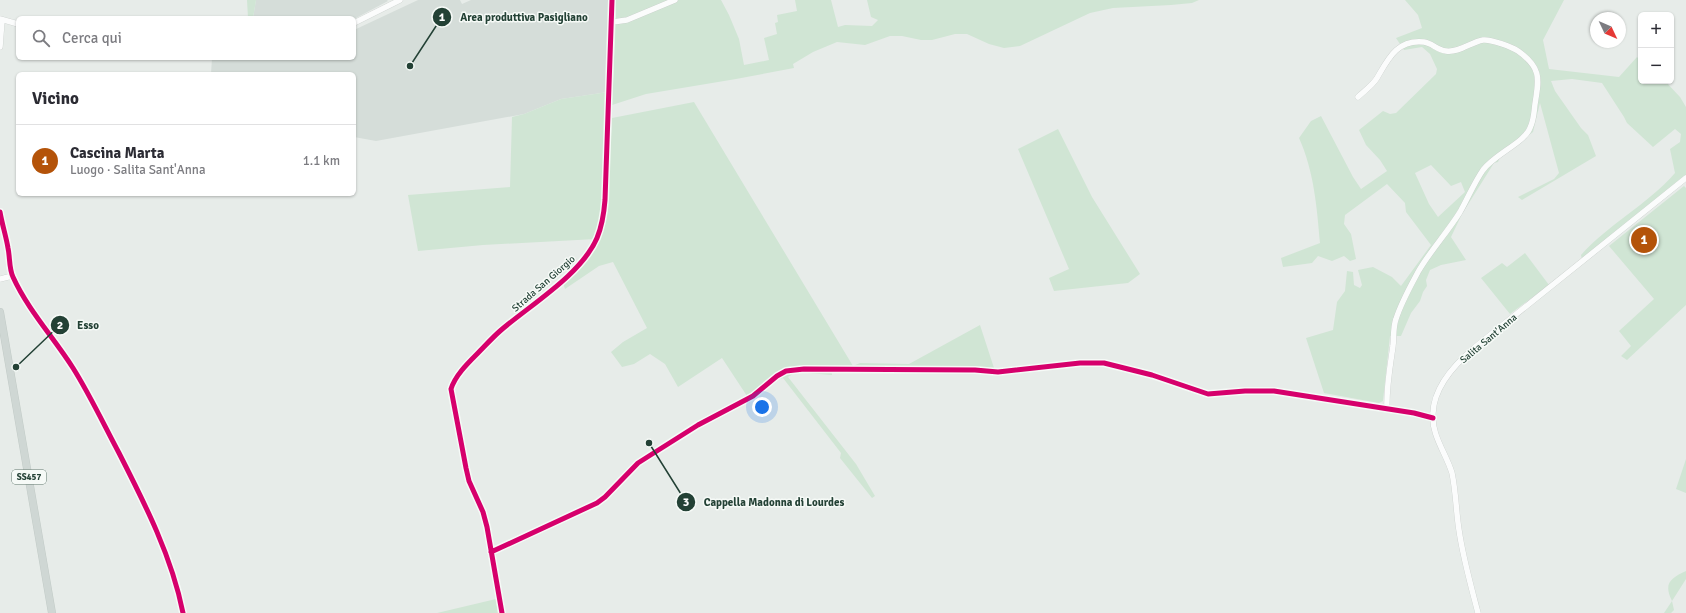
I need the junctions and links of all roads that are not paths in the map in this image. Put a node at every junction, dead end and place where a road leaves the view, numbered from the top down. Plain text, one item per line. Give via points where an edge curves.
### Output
1 (400, 0) edge
2 (612, 0) edge
3 (675, 0) edge
4 (1, 19) edge
5 (613, 22) junction
6 (16, 23) edge
7 (356, 23) edge
8 (0, 47) edge
9 (1358, 97) dead end
10 (1686, 178) edge
11 (0, 212) edge
12 (12, 276) junction
13 (0, 279) edge
14 (0, 312) edge
15 (50, 334) dead end
16 (1387, 409) junction
17 (1433, 418) junction
18 (491, 552) junction
19 (52, 613) edge
20 (502, 613) edge
21 (1478, 613) edge

1 - 7 street
2 - 5 street, Strada San Giorgio
3 - 5 street via 627,20
4 - 6 street
4 - 8 street
5 - 18 street, Strada San Giorgio via 606,200 603,222 597,239 579,265 491,340 455,379 451,389 469,481 483,512
9 - 16 street via 1371,86 1394,52 1409,43 1418,42 1431,44 1447,52 1490,40 1517,51 1534,68 1539,80 1528,133 1492,159 1483,170 1459,213 1419,271 1397,317
10 - 17 street, Salita Sant'Anna via 1462,358 1440,388 1435,400
11 - 12 street
12 - 13 street
12 - 15 street via 26,302
14 - 19 main road, SS457
16 - 17 street
16 - 18 street via 1274,391 1208,394 1152,375 1104,363 1080,363 998,372 786,370 753,396 698,425 638,463 597,503
17 - 21 street, Salita Sant'Anna via 1436,435 1452,474 1459,530
18 - 20 street, Strada San Giorgio

